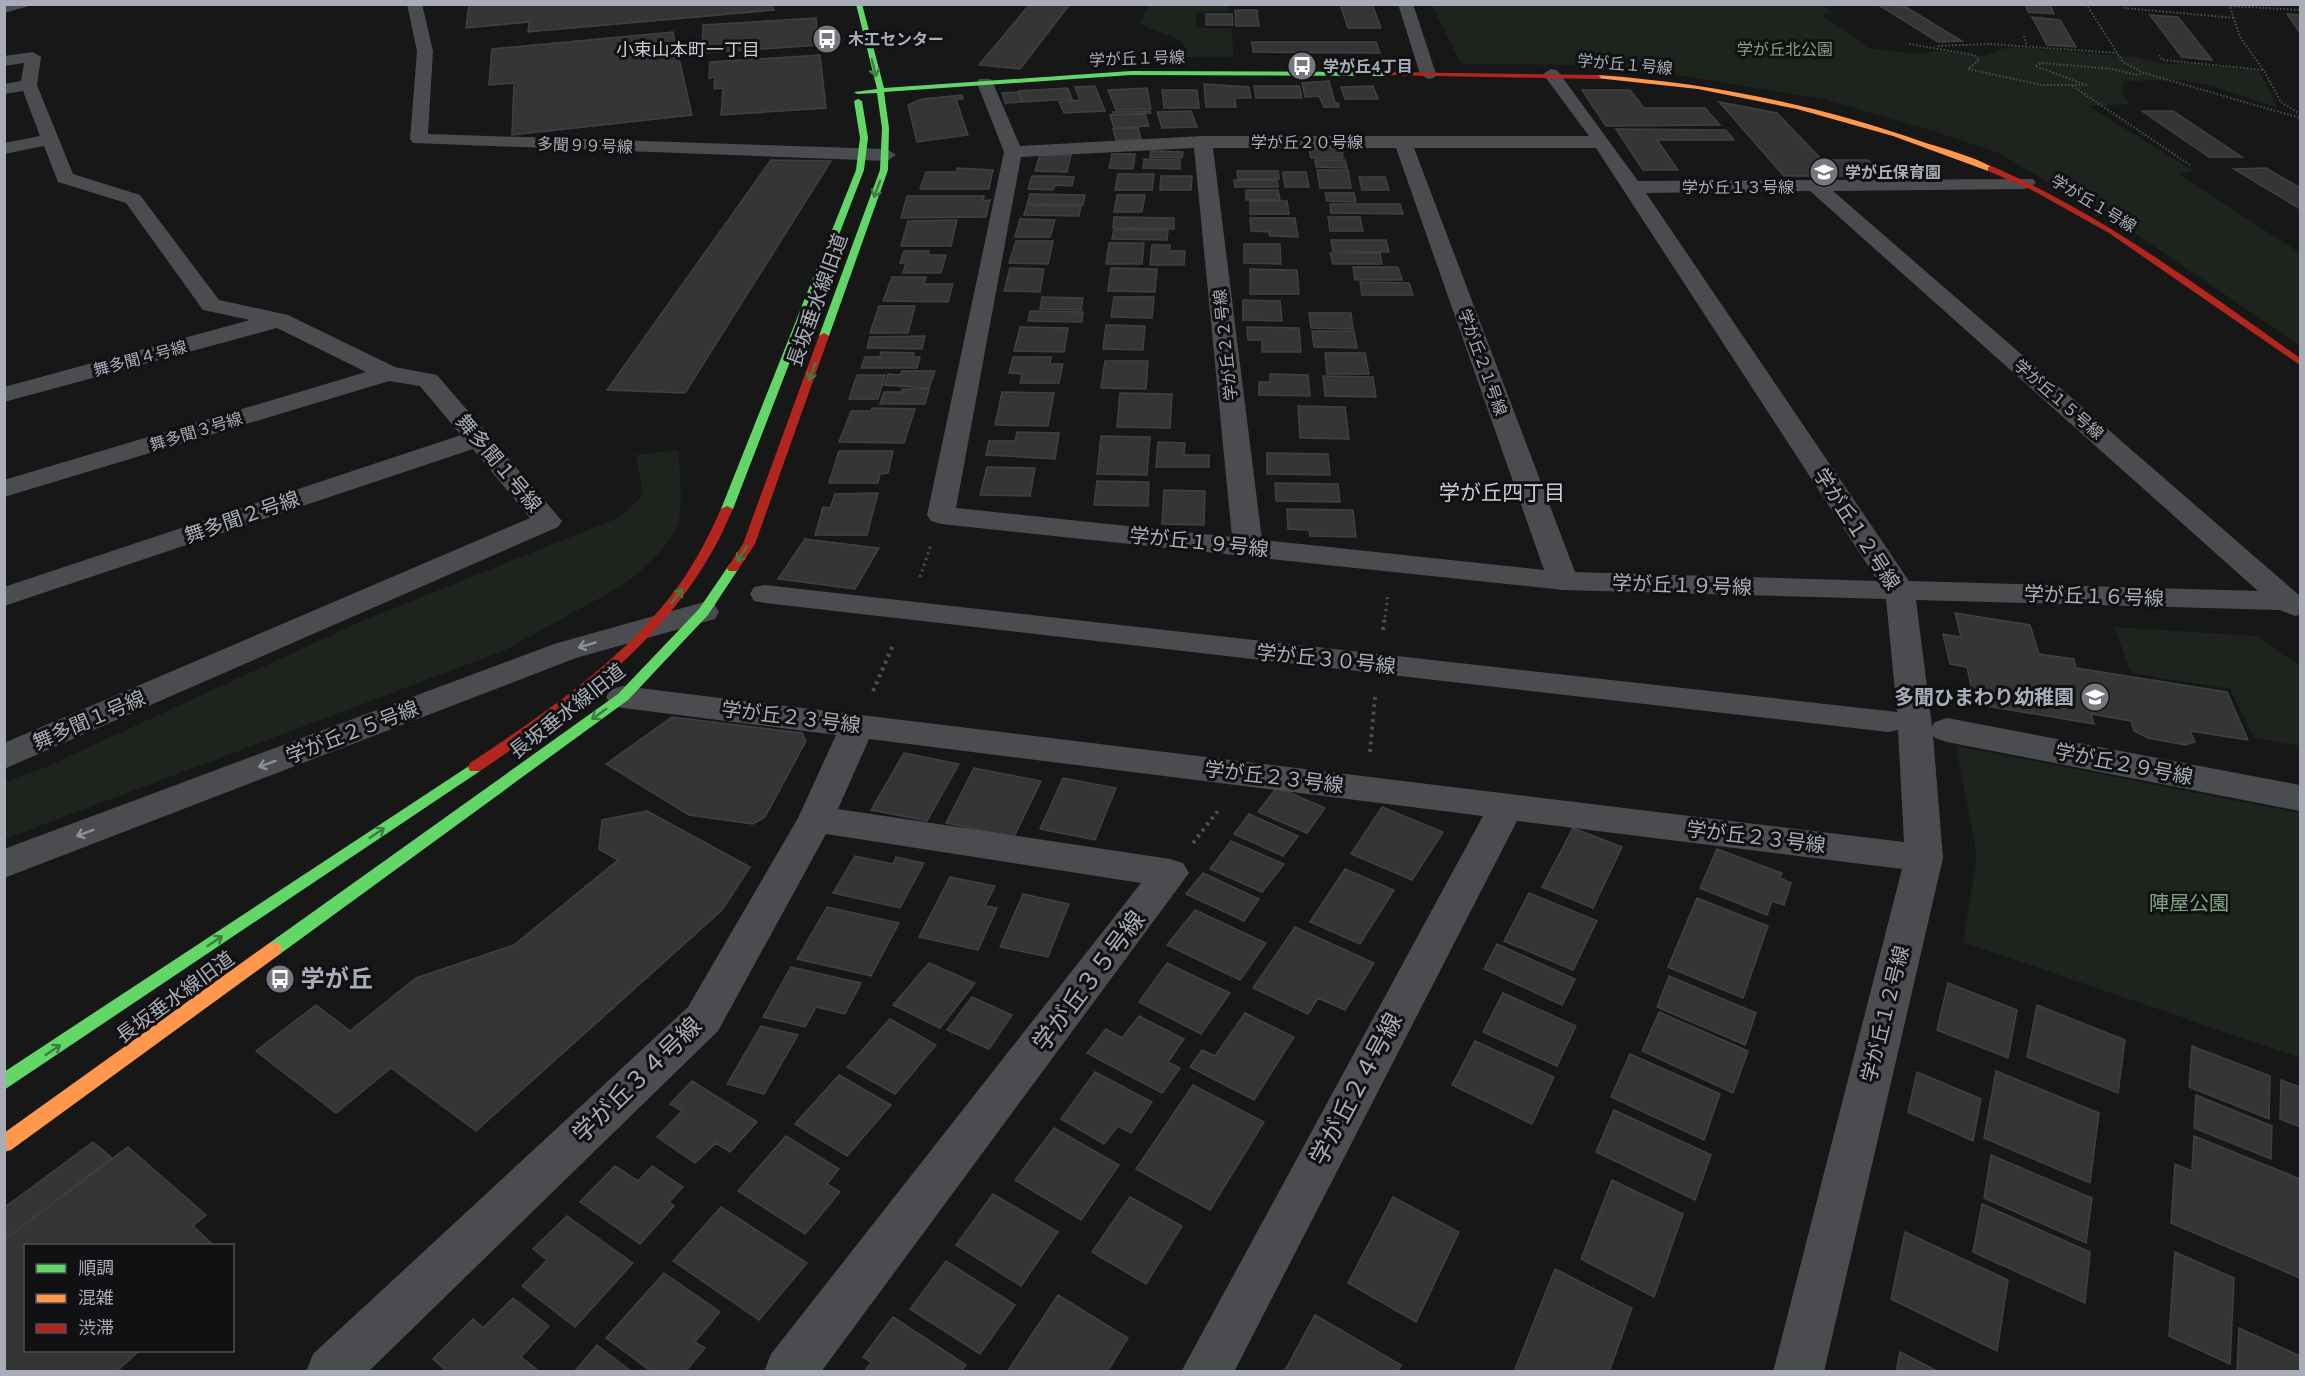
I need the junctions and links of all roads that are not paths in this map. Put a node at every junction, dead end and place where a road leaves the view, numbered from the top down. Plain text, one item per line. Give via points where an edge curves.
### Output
1 (28, 4) edge
2 (414, 4) edge
3 (859, 4) edge
4 (1405, 4) edge
5 (4, 9) edge
6 (4, 61) edge
7 (1428, 74) junction
8 (1551, 74) junction
9 (985, 83) junction
10 (855, 86) joint
11 (16, 87) edge
12 (879, 90) junction
13 (48, 140) junction
14 (1203, 142) junction
15 (1402, 142) junction
16 (1602, 142) junction
17 (4, 149) edge
18 (1013, 152) junction
19 (862, 154) junction
20 (887, 155) junction
21 (2026, 183) junction
22 (1631, 187) junction
23 (1817, 187) junction
24 (276, 321) junction
25 (2301, 362) edge
26 (388, 373) junction
27 (4, 395) edge
28 (479, 438) junction
29 (4, 489) edge
30 (1248, 547) junction
31 (1563, 581) junction
32 (1900, 591) junction
33 (765, 594) dead end
34 (4, 597) edge
35 (2294, 607) edge
36 (704, 612) junction
37 (649, 627) junction
38 (623, 697) junction
39 (1888, 721) dead end
40 (858, 724) junction
41 (1947, 730) dead end
42 (4, 757) edge
43 (2301, 798) edge
44 (1507, 806) junction
45 (816, 819) junction
46 (1924, 858) junction
47 (4, 864) edge
48 (4, 1082) edge
49 (4, 1144) edge
50 (331, 1371) edge
51 (789, 1371) edge
52 (1206, 1371) edge
53 (1798, 1371) edge

1 - 5 street
2 - 19 street, 多聞９９号線 via 425,51 419,139
3 -> 12 street, 長坂垂水線旧道
4 - 7 street
6 - 11 street via 33,57
7 - 8 street, 学が丘１号線
7 - 9 street, 学が丘１号線 via 1152,73
8 - 16 street, 学が丘１２号線
8 - 21 street, 学が丘１号線 via 1696,87 1783,102 1955,155
9 - 12 street, 学が丘１号線
9 - 18 street
10 - 12 street, 学が丘１号線
10 - 19 street, 長坂垂水線旧道 via 864,138
11 - 13 street, 舞多聞１号線
12 - 20 street, 長坂垂水線旧道
13 - 17 street
13 - 24 street, 舞多聞１号線 via 65,178 133,199 211,305
14 - 15 street, 学が丘２０号線
14 - 18 street, 学が丘２０号線
14 - 30 street, 学が丘２２号線
15 - 16 street, 学が丘２０号線
15 - 31 street, 学が丘２１号線
16 - 22 street, 学が丘１２号線
18 - 30 street, 学が丘１９号線 via 940,515
19 - 20 street, 多聞９９号線
37 -> 19 street, 長坂垂水線旧道 via 678,596 722,524 855,181
20 -> 36 street, 長坂垂水線旧道 via 749,544
21 - 23 street, 学が丘１３号線
21 - 25 street, 学が丘１号線 via 2102,224
22 - 23 street, 学が丘１３号線
22 - 32 street, 学が丘１２号線
23 - 35 street, 学が丘１５号線
24 - 26 street, 舞多聞１号線
24 - 27 street, 舞多聞４号線
26 - 28 street, 舞多聞１号線 via 428,380
26 - 29 street, 舞多聞３号線
28 - 34 street, 舞多聞２号線
28 - 42 street, 舞多聞１号線 via 548,521
30 - 31 street, 学が丘１９号線
31 - 32 street, 学が丘１９号線
32 - 35 street, 学が丘１６号線
32 - 46 street, 学が丘１２号線 via 1913,701
33 - 39 street, 学が丘３０号線
36 - 37 street, 学が丘２５号線
36 - 38 street, 長坂垂水線旧道
37 -> 47 street, 学が丘２５号線 via 565,651
48 -> 37 street, 長坂垂水線旧道 via 547,719 611,667
38 - 40 street, 学が丘２３号線
38 -> 49 street, 長坂垂水線旧道
40 - 44 street, 学が丘２３号線
40 - 45 street, 学が丘３４号線
41 - 43 street, 学が丘２９号線
44 - 46 street, 学が丘２３号線
44 - 52 street, 学が丘２４号線
45 - 50 street, 学が丘３４号線 via 703,1018
45 - 51 street, 学が丘３５号線 via 1170,873
46 - 53 street, 学が丘１２号線

